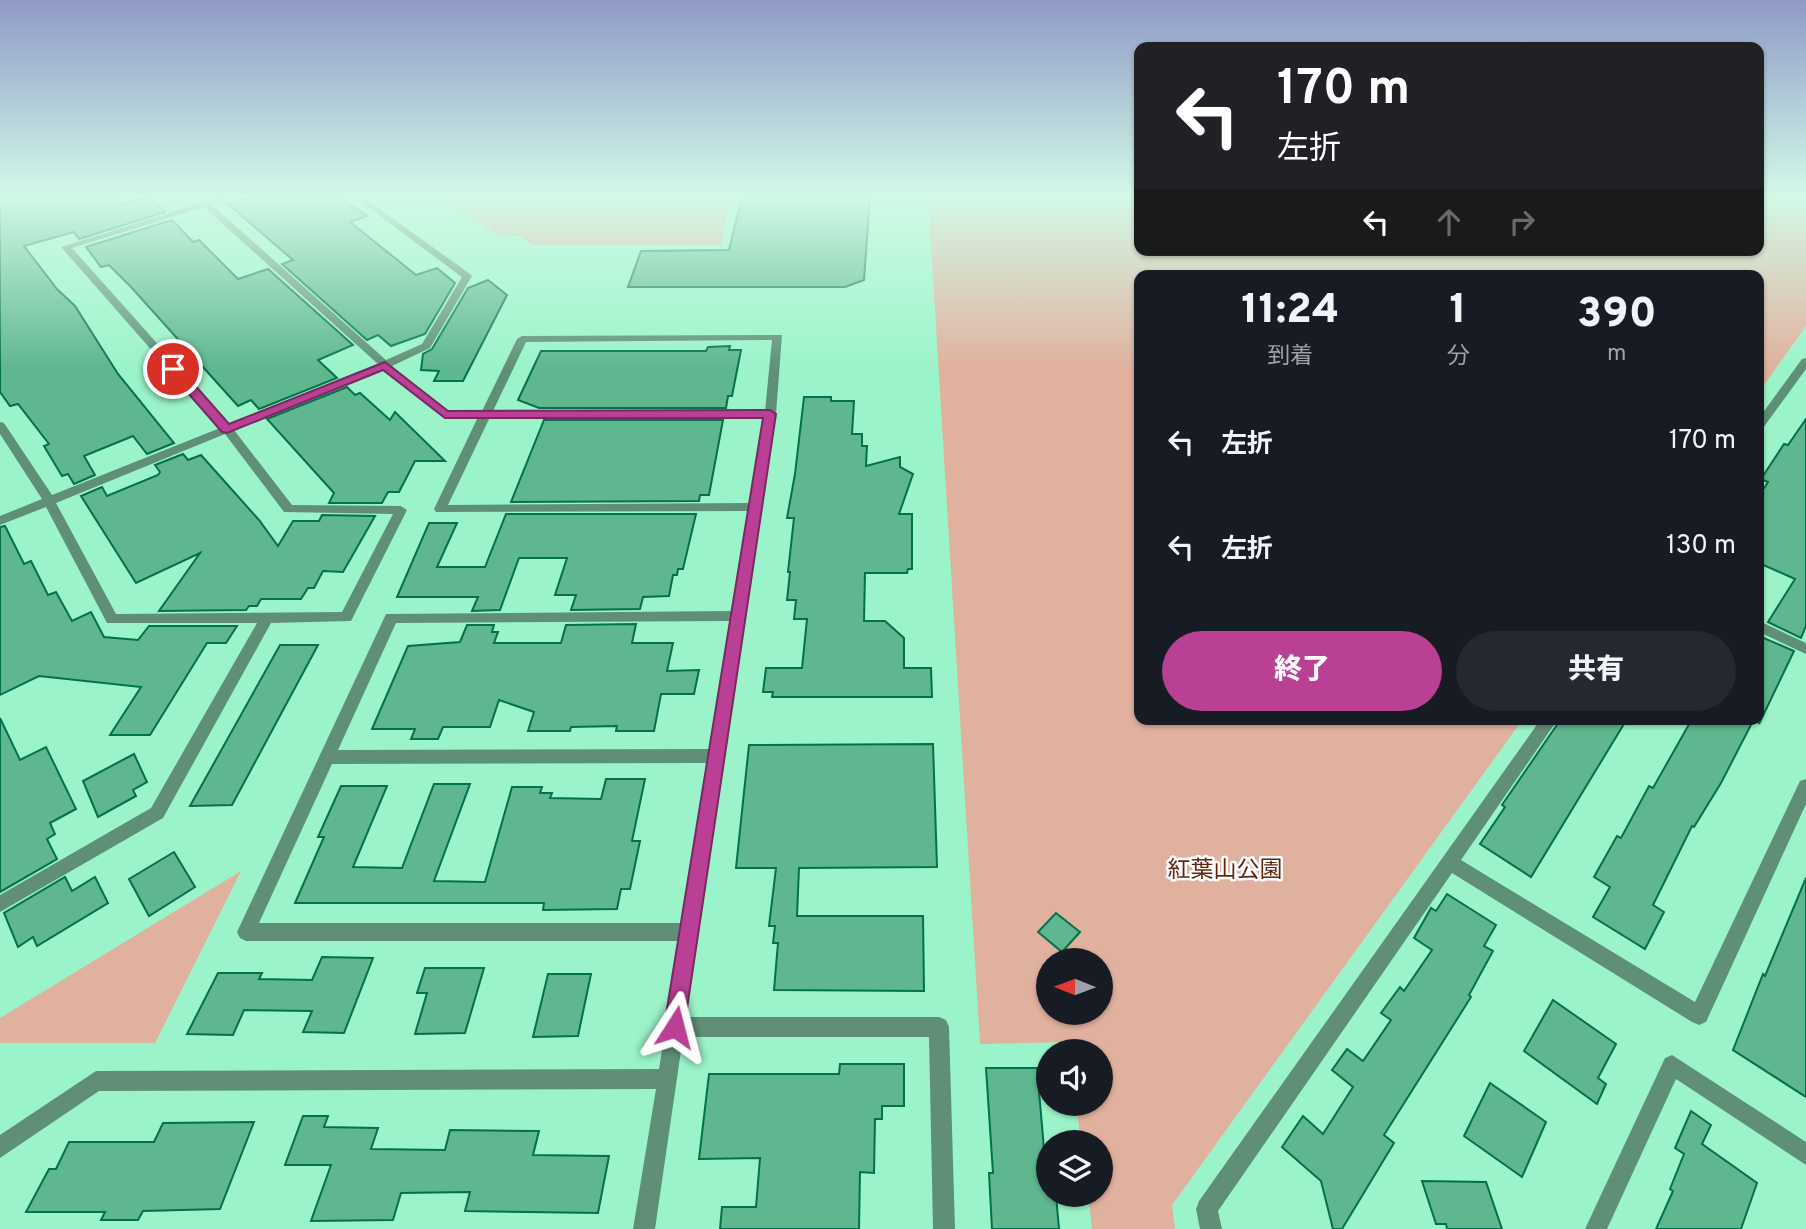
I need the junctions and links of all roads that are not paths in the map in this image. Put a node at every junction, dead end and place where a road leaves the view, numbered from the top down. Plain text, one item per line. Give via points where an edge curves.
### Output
1 (73, 254) edge
2 (262, 254) edge
3 (437, 254) edge
4 (1806, 361) edge
5 (385, 365) junction
6 (485, 414) junction
7 (770, 414) junction
8 (1764, 419) edge
9 (0, 425) edge
10 (227, 429) junction
11 (49, 501) junction
12 (756, 507) junction
13 (0, 521) edge
14 (268, 616) junction
15 (738, 616) junction
16 (1764, 628) edge
17 (1806, 649) edge
18 (1546, 725) edge
19 (716, 756) junction
20 (326, 757) junction
21 (1806, 786) edge
22 (1450, 862) junction
23 (0, 904) edge
24 (690, 932) junction
25 (675, 1027) junction
26 (667, 1079) junction
27 (0, 1148) edge
28 (1806, 1154) edge
29 (644, 1229) edge
30 (944, 1229) edge
31 (1211, 1229) edge
32 (1596, 1229) edge

1 - 10 street
2 - 5 street
3 - 5 street via 467,276 426,346
4 - 8 street
5 - 6 street via 445,414
5 - 10 street
6 - 7 street
6 - 7 street via 522,339 778,337
6 - 12 street via 440,509
7 - 12 street
9 - 11 street
10 - 11 street
10 - 14 street via 288,509 401,510 346,617
11 - 13 street
11 - 14 street via 112,619
12 - 15 street
14 - 23 street via 157,813
15 - 19 street
15 - 20 street via 391,618
16 - 17 street
18 - 22 street
19 - 20 street
19 - 24 street
20 - 24 street via 246,932
21 - 22 street via 1699,1015
22 - 31 street via 1207,1209
24 - 25 street
25 - 26 street
25 - 30 street via 939,1027
26 - 27 street via 96,1081
26 - 29 street
28 - 32 street via 1672,1065

